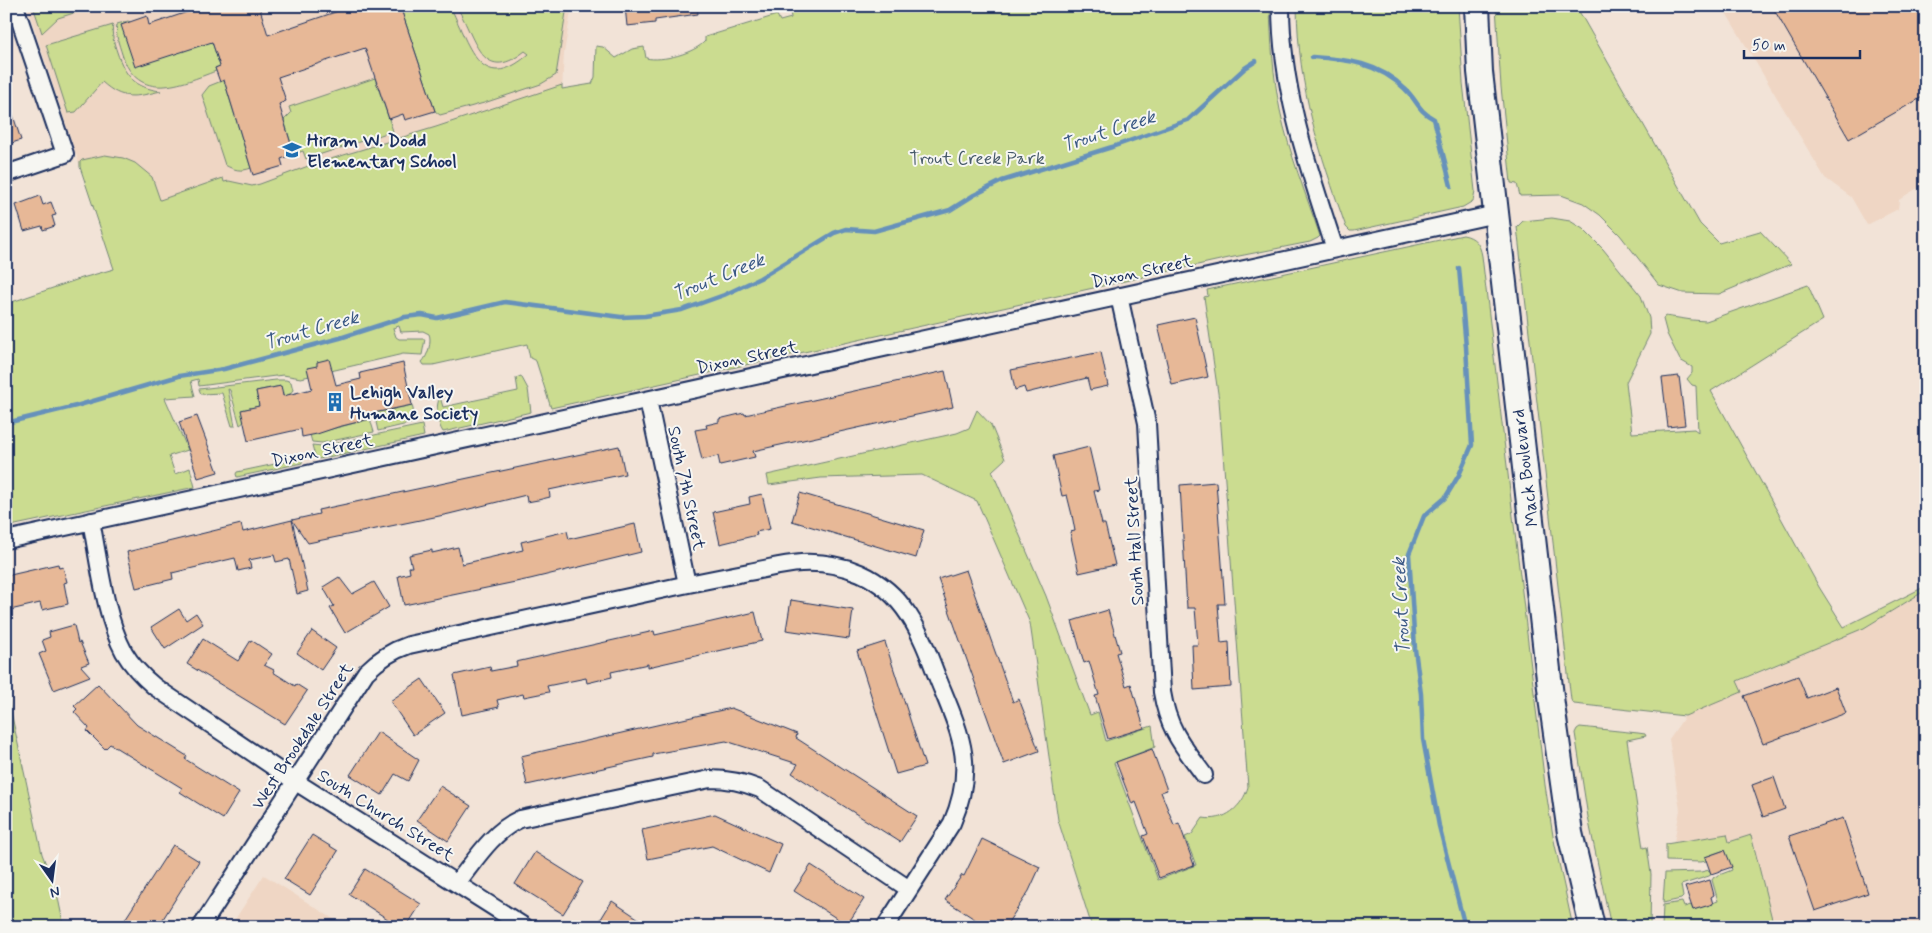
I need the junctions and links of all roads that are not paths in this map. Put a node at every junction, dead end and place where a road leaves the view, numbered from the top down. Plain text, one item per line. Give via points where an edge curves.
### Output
1 (16, 6) edge
2 (1282, 6) edge
3 (1477, 6) edge
4 (6, 174) edge
5 (1496, 214) junction
6 (1335, 249) junction
7 (1119, 296) junction
8 (648, 400) junction
9 (91, 522) junction
10 (6, 540) edge
11 (687, 584) junction
12 (1204, 775) dead end
13 (296, 782) junction
14 (457, 883) junction
15 (909, 888) junction
16 (201, 927) edge
17 (524, 927) edge
18 (885, 927) edge
19 (1592, 927) edge

1 - 4 street via 65,154
2 - 6 street via 1283,45 1295,122
3 - 5 main road, Mack Boulevard via 1480,72
5 - 6 street, Dixon Street
5 - 19 main road, Mack Boulevard via 1552,705 1570,833
6 - 7 street, Dixon Street
7 - 8 street, Dixon Street
7 - 12 street, South Hall Street via 1147,423 1162,692 1175,735
8 - 9 street, Dixon Street
8 - 11 street, South 7th Street
9 - 10 street, Dixon Street
9 - 13 street, South Church Street via 112,625 125,654 138,672 155,687
11 - 13 street, West Brookdale Street via 394,650 366,672
11 - 15 street, West Brookdale Street via 798,563 819,563 861,574 895,598 909,614 920,632 957,726 965,766 960,805 952,823
13 - 14 street, South Church Street
13 - 16 street, West Brookdale Street
14 - 15 street via 495,835 520,819 710,779 728,779 760,789
14 - 17 street, South Church Street
15 - 18 street, West Brookdale Street

